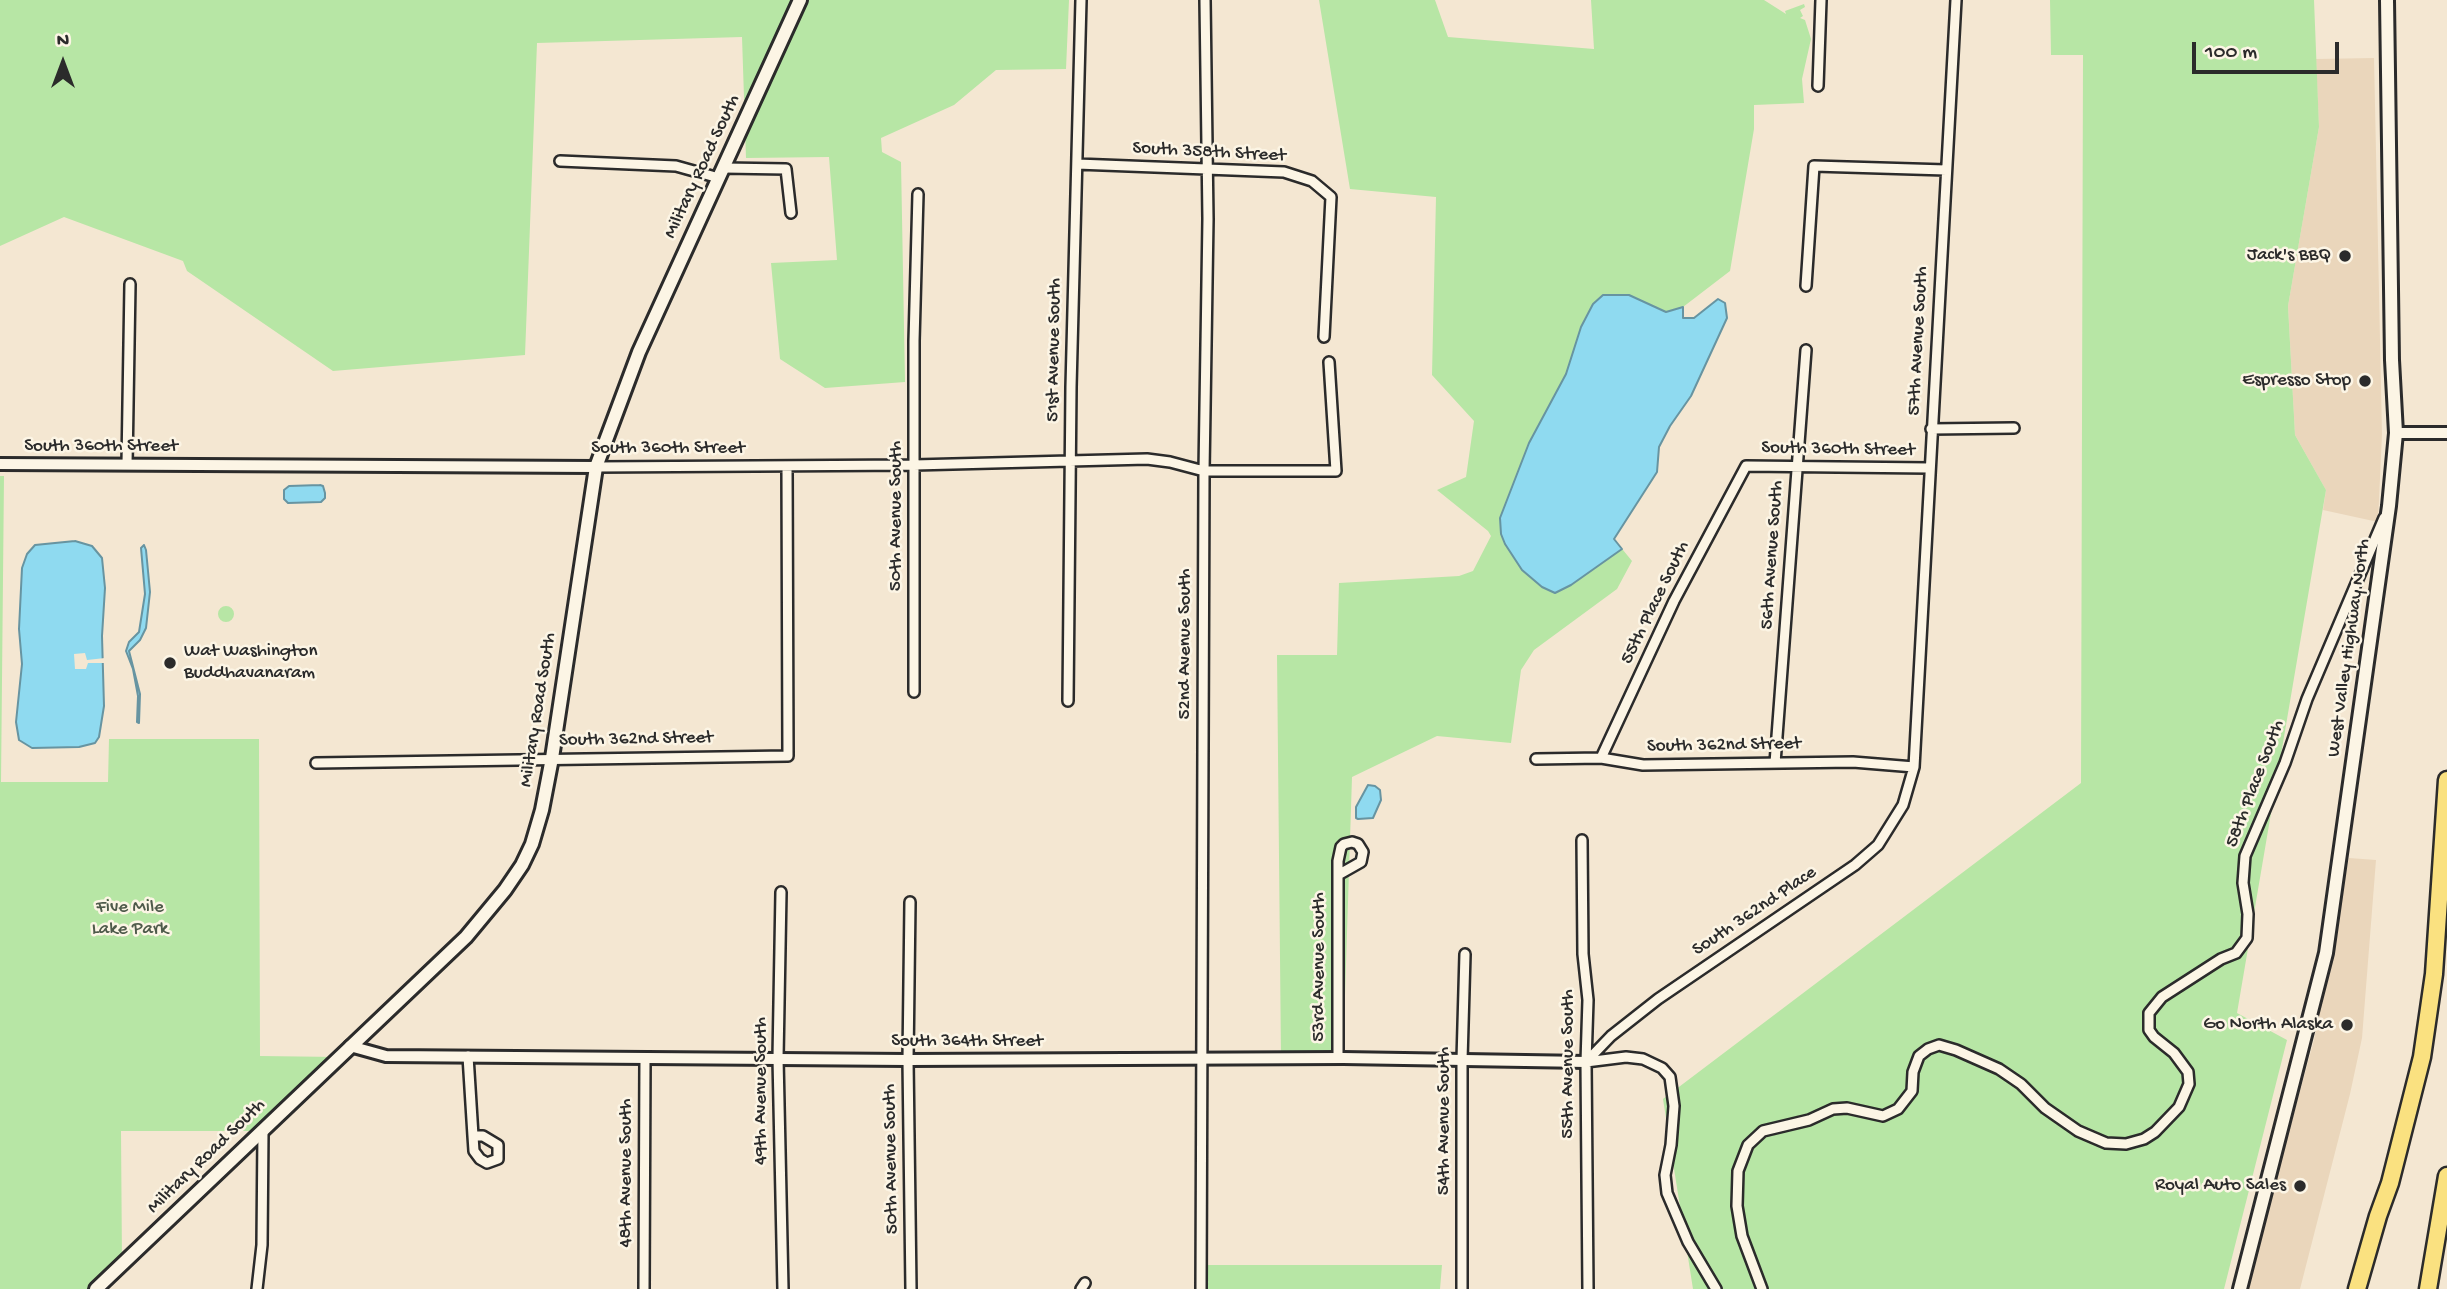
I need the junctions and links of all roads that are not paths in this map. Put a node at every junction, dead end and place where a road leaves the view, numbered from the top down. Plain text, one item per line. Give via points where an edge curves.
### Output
1 (800, 0) edge
2 (1081, 0) edge
3 (1205, 0) edge
4 (1822, 0) edge
5 (1956, 0) edge
6 (2387, 0) edge
7 (1818, 86) dead end
8 (560, 161) dead end
9 (1077, 164) junction
10 (1207, 168) junction
11 (1946, 170) junction
12 (722, 173) junction
13 (918, 194) dead end
14 (791, 214) dead end
15 (130, 284) dead end
16 (1806, 285) dead end
17 (1324, 337) dead end
18 (1806, 350) dead end
19 (1329, 362) dead end
20 (2014, 428) dead end
21 (1931, 429) junction
22 (2396, 433) junction
23 (2447, 433) edge
24 (1072, 461) junction
25 (0, 464) edge
26 (127, 464) junction
27 (914, 465) junction
28 (787, 466) junction
29 (1746, 466) joint
30 (1797, 466) junction
31 (596, 467) junction
32 (1929, 468) junction
33 (1204, 471) junction
34 (2389, 506) junction
35 (914, 692) dead end
36 (1068, 701) dead end
37 (552, 758) junction
38 (1601, 758) junction
39 (1536, 759) dead end
40 (316, 763) dead end
41 (1775, 763) junction
42 (1914, 767) junction
43 (2447, 780) edge
44 (1582, 840) dead end
45 (1338, 875) dead end
46 (781, 892) dead end
47 (910, 902) dead end
48 (1465, 954) dead end
49 (350, 1046) junction
50 (468, 1056) junction
51 (645, 1058) junction
52 (778, 1058) junction
53 (1338, 1058) junction
54 (908, 1059) junction
55 (1202, 1059) junction
56 (1462, 1060) junction
57 (1586, 1062) junction
58 (263, 1130) junction
59 (473, 1136) dead end
60 (2447, 1176) edge
61 (96, 1289) edge
62 (257, 1289) edge
63 (644, 1289) edge
64 (783, 1289) edge
65 (911, 1289) edge
66 (1201, 1289) edge
67 (1462, 1289) edge
68 (1588, 1289) edge
69 (1716, 1289) edge
70 (1762, 1289) edge
71 (2240, 1289) edge
72 (2357, 1289) edge
73 (2428, 1289) edge

1 - 12 main road, Military Road South
2 - 9 street, 51st Avenue South
3 - 10 street, 52nd Avenue South
4 - 7 street
5 - 11 street, 57th Avenue South
6 - 22 main road, West Valley Highway North
8 - 12 street via 676,166
9 - 10 street, South 358th Street
9 - 24 street, 51st Avenue South
10 - 17 street, South 358th Street via 1284,172 1312,181 1331,197
10 - 33 street, 52nd Avenue South
11 - 16 street via 1814,166
11 - 21 street, 57th Avenue South
12 - 14 street via 786,169
12 - 31 main road, Military Road South via 639,352
13 - 27 street, 50th Avenue South
15 - 26 street
18 - 30 street, 56th Avenue South
19 - 33 street, South 360th Street via 1336,471
20 - 21 street, South 360th Street
21 - 32 street, 57th Avenue South
22 - 23 street
22 - 34 main road, West Valley Highway North
24 - 27 street, South 360th Street
24 - 33 street, South 360th Street via 1147,459
24 - 36 street, 51st Avenue South
25 - 26 street, South 360th Street
26 - 31 street, South 360th Street
27 - 28 street, South 360th Street
27 - 35 street, 50th Avenue South
28 - 31 street, South 360th Street
28 - 37 street, South 362nd Street via 788,756
29 - 30 street, South 360th Street
29 - 38 street, 55th Place South via 1674,601
30 - 32 street, South 360th Street
30 - 41 street, 56th Avenue South
31 - 37 main road, Military Road South
32 - 42 street, 57th Avenue South
33 - 55 street, 52nd Avenue South
34 - 70 street, 58th Place South via 2245,856 2247,938 2242,947 2162,997 2149,1013 2149,1030 2188,1072 2189,1084 2179,1107 2144,1139 2106,1143 2045,1108 1999,1069 1940,1045 1928,1049 1919,1056 1912,1091 1899,1109 1884,1115 1833,1109 1763,1131 1748,1145 1738,1171 1738,1216
34 - 71 main road, West Valley Highway North via 2326,953
37 - 40 street, South 362nd Street
37 - 49 main road, Military Road South via 532,844 505,890 466,937
38 - 39 street, South 362nd Street
38 - 41 street, South 362nd Street via 1643,765
41 - 42 street, South 362nd Street
42 - 57 street, South 362nd Place via 1903,805 1878,845 1658,999
43 - 72 highway via 2434,974 2422,1057
44 - 57 street, 55th Avenue South
45 - 53 street, 53rd Avenue South
46 - 52 street, 49th Avenue South
47 - 54 street, 50th Avenue South
48 - 56 street, 54th Avenue South
49 - 50 street, South 364th Street via 386,1056
49 - 58 main road, Military Road South
50 - 51 street, South 364th Street
50 - 59 street
51 - 52 street, South 364th Street
51 - 63 street, 48th Avenue South
52 - 54 street, South 364th Street
52 - 64 street, 49th Avenue South
53 - 55 street, South 364th Street
53 - 56 street, South 364th Street
54 - 55 street, South 364th Street
54 - 65 street, 50th Avenue South
55 - 66 street, 52nd Avenue South
56 - 57 street, South 364th Street
56 - 67 street, 54th Avenue South
57 - 68 street, 55th Avenue South
57 - 69 street via 1634,1057 1656,1064 1668,1074 1674,1105 1667,1193 1688,1242
58 - 61 main road, Military Road South
58 - 62 street
60 - 73 highway

